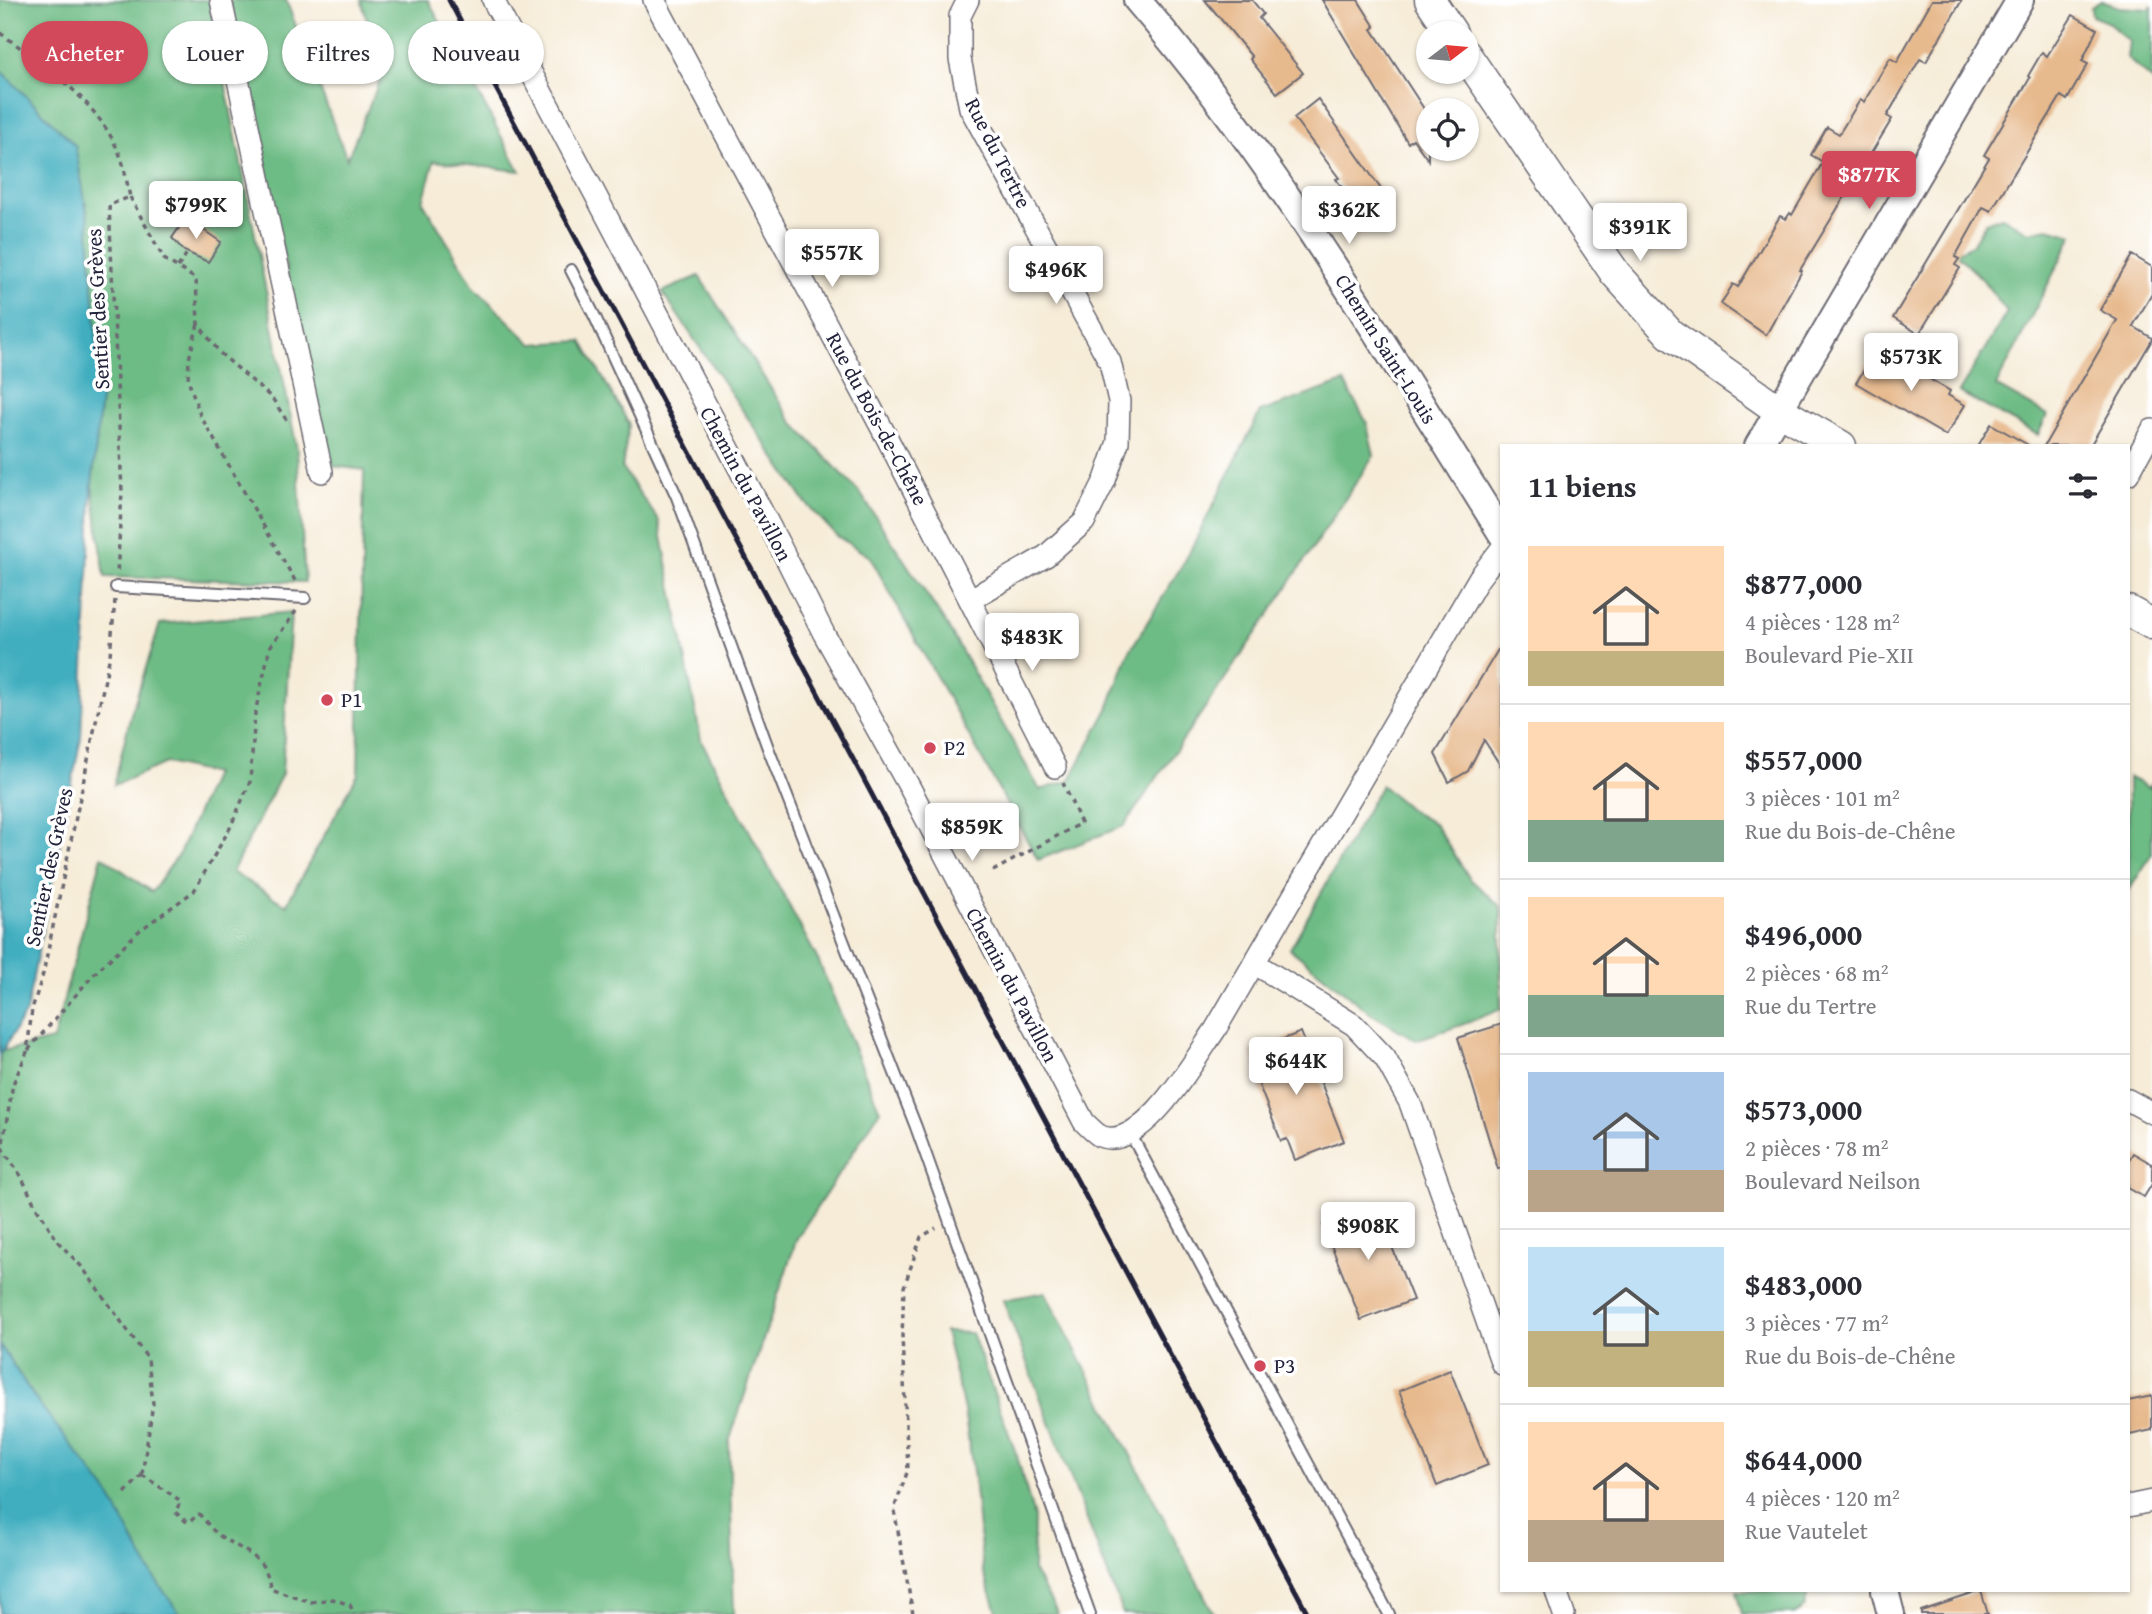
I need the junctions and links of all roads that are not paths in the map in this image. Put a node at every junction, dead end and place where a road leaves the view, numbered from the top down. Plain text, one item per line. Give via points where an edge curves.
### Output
1 (221, 0) edge
2 (493, 0) edge
3 (654, 0) edge
4 (968, 0) edge
5 (1137, 0) edge
6 (1430, 0) edge
7 (2020, 0) edge
8 (1444, 21) edge
9 (1479, 74) edge
10 (571, 270) dead end
11 (1780, 411) junction
12 (2152, 430) edge
13 (1759, 444) edge
14 (1838, 444) edge
15 (2146, 454) edge
16 (321, 472) dead end
17 (2130, 472) edge
18 (1500, 531) edge
19 (1500, 551) edge
20 (116, 587) road end
21 (305, 598) road end
22 (971, 598) junction
23 (2130, 612) edge
24 (2152, 624) edge
25 (1055, 767) road end
26 (1254, 963) junction
27 (2130, 1101) edge
28 (2152, 1113) edge
29 (1130, 1133) junction
30 (1500, 1358) edge
31 (2152, 1500) edge
32 (2130, 1506) edge
33 (1556, 1592) edge
34 (1885, 1592) edge
35 (1090, 1614) edge
36 (1389, 1614) edge
37 (1564, 1614) edge
38 (1891, 1614) edge

1 - 16 street
2 - 29 street, Chemin du Pavillon via 1084,1122 1100,1136
3 - 22 street, Rue du Bois-de-Chêne
4 - 22 street, Rue du Tertre via 960,16 960,59 970,108 1110,362 1119,401 1118,442 1084,522 1046,556
5 - 18 street, Chemin Saint-Louis via 1245,139 1339,273
6 - 8 main road
7 - 11 street
9 - 11 main road via 1615,273 1670,334
10 - 35 lane via 677,497 768,748 916,1127
11 - 13 street
11 - 14 main road
12 - 15 street
15 - 17 street
19 - 26 street via 1479,578
20 - 21 lane
22 - 25 street, Rue du Bois-de-Chêne
23 - 24 main road
26 - 29 street via 1176,1087 1145,1124
26 - 30 street via 1354,1025 1385,1058 1410,1102
27 - 28 street
29 - 36 lane
31 - 32 street
33 - 37 street
34 - 38 street

